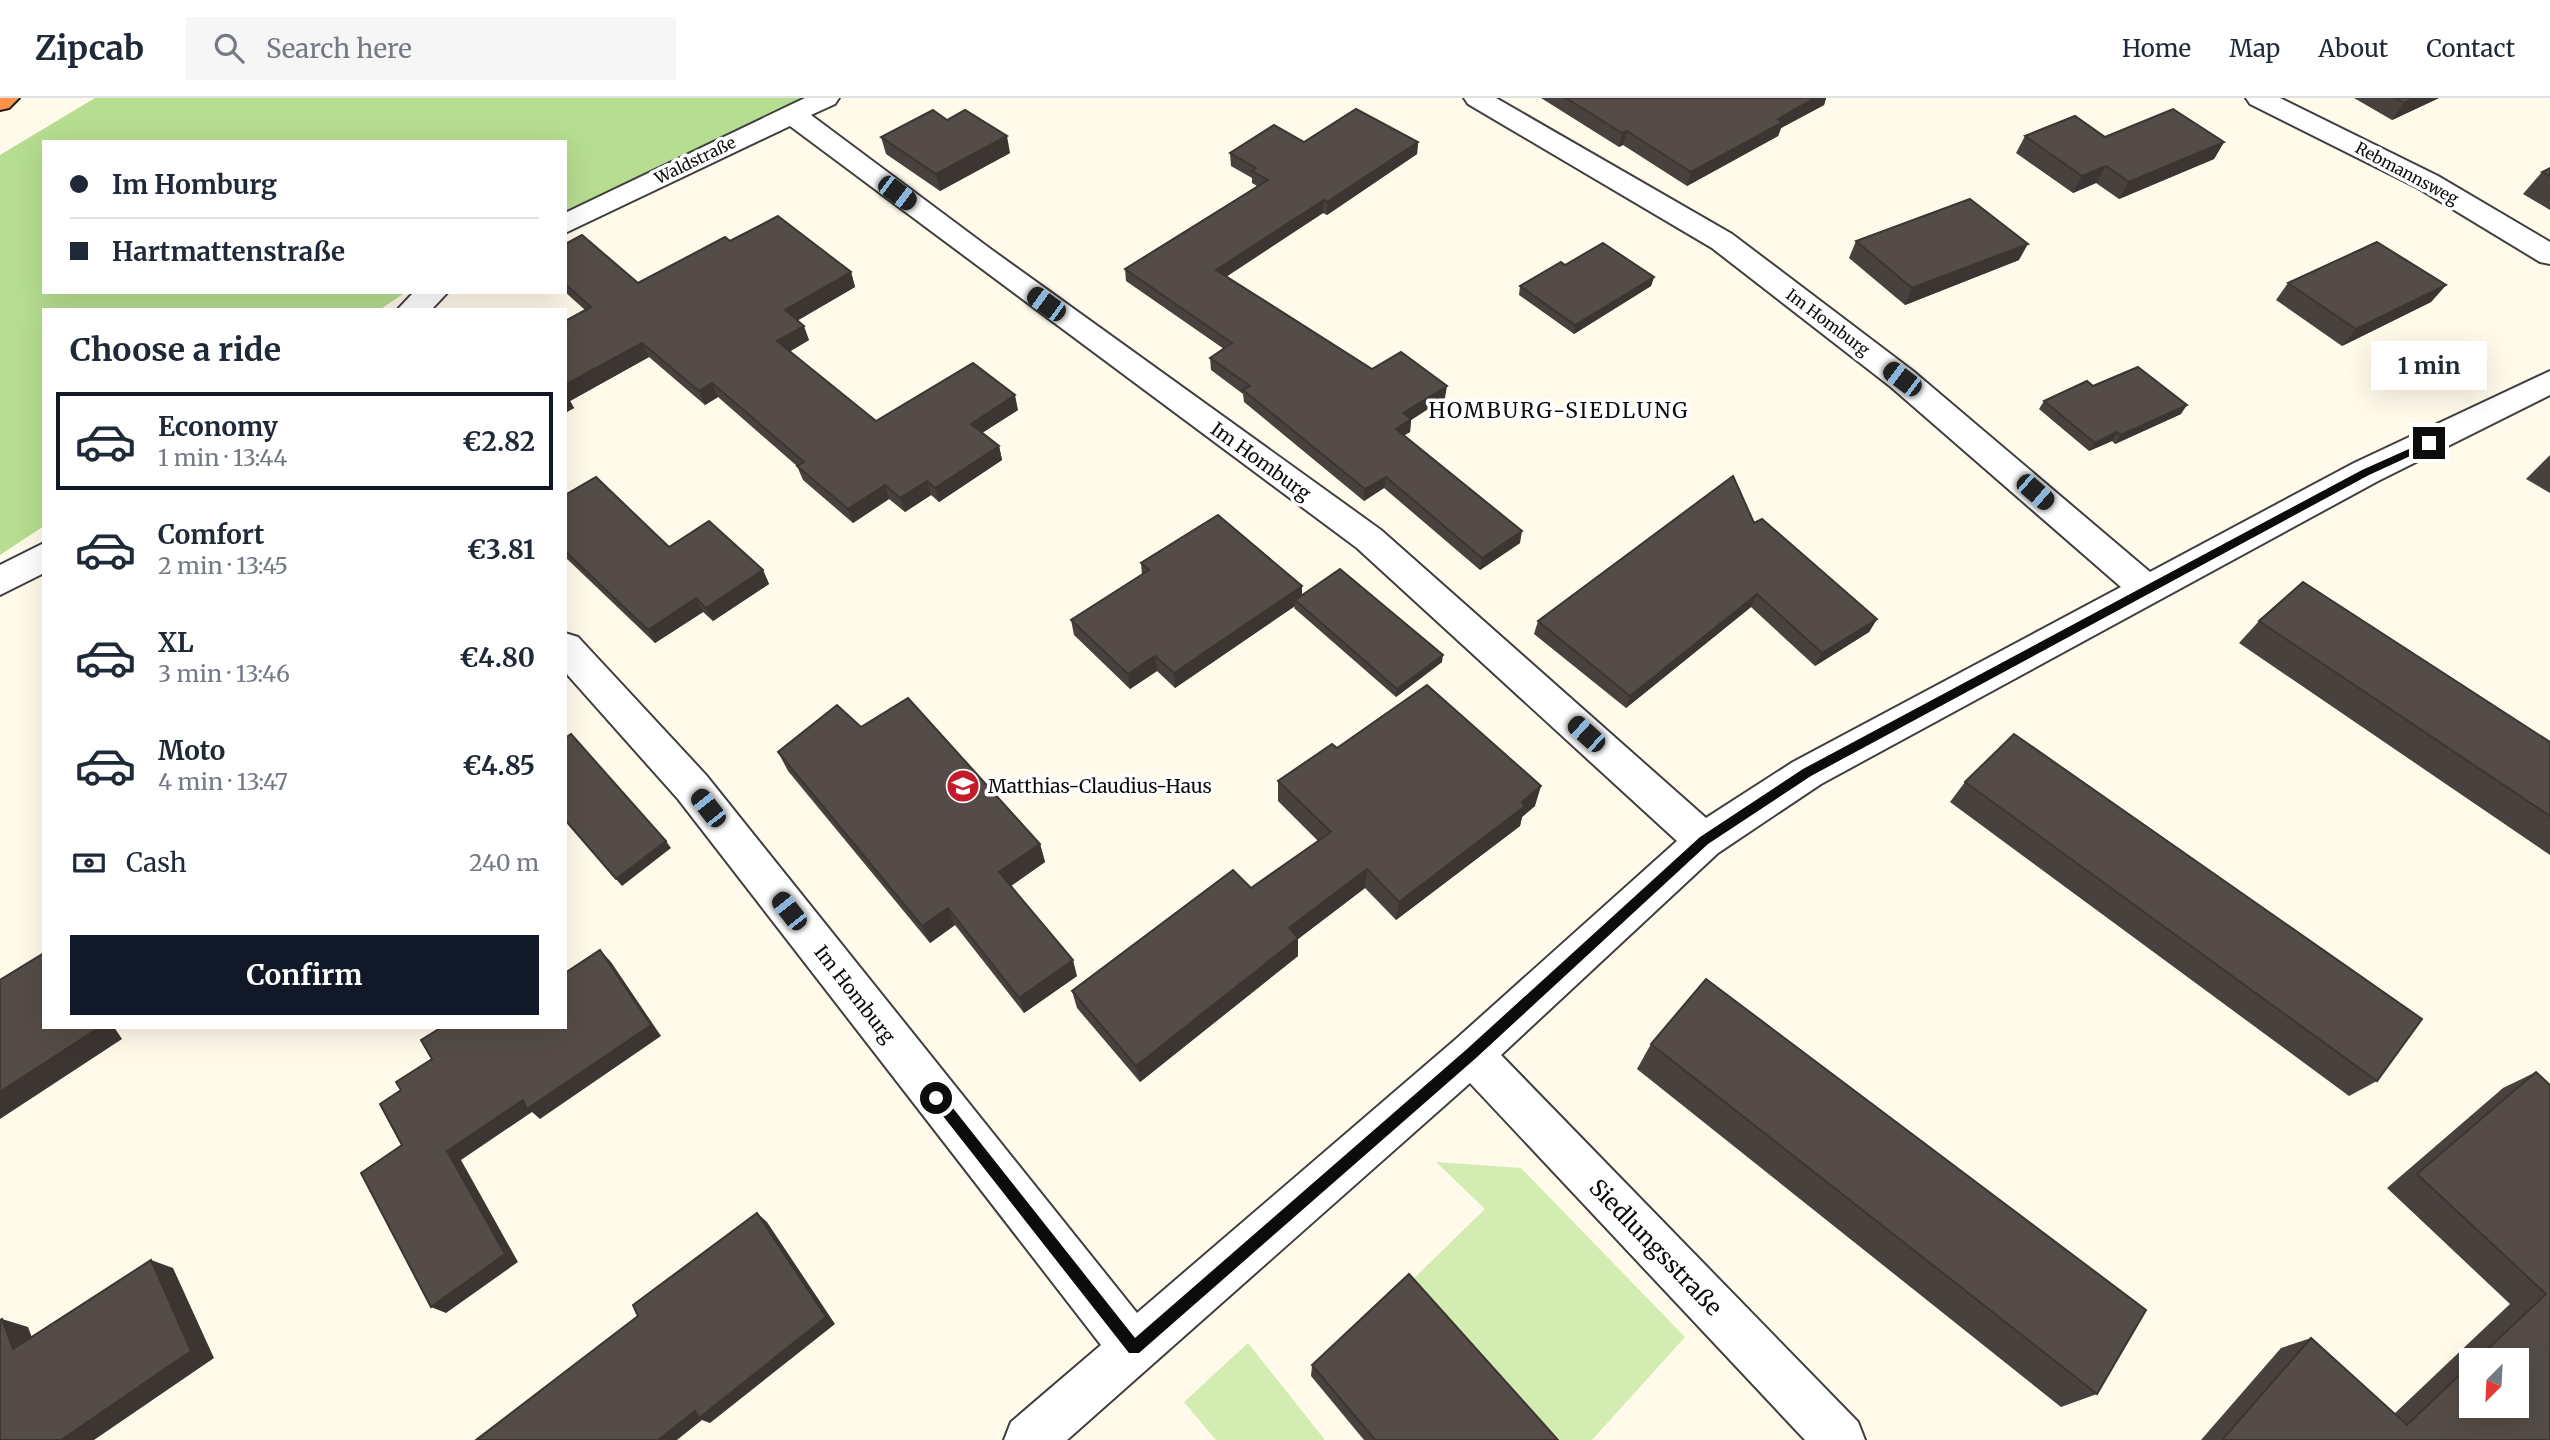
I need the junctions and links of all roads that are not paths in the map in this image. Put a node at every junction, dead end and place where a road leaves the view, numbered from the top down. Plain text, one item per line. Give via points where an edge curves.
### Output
1 (6, 98) edge
2 (826, 98) edge
3 (1477, 98) edge
4 (2259, 98) edge
5 (0, 102) edge
6 (792, 114) junction
7 (567, 222) edge
8 (2550, 255) edge
9 (431, 294) edge
10 (414, 308) edge
11 (2550, 382) edge
12 (42, 557) edge
13 (0, 582) edge
14 (2148, 590) junction
15 (567, 649) edge
16 (1704, 841) junction
17 (1471, 1054) junction
18 (1134, 1348) junction
19 (1030, 1440) edge
20 (1840, 1440) edge

1 - 5 highway
2 - 6 street, Waldstraße
3 - 14 street, Im Homburg via 1723,241 1902,379
4 - 8 street, Rebmannsweg via 2428,182
6 - 7 street, Waldstraße
6 - 16 street, Im Homburg via 1369,539
9 - 10 street
11 - 14 street via 2366,472
12 - 13 street
14 - 16 street via 1807,772
15 - 18 street, Im Homburg via 692,787
16 - 17 street
17 - 18 street
17 - 20 street, Siedlungsstraße
18 - 19 street

